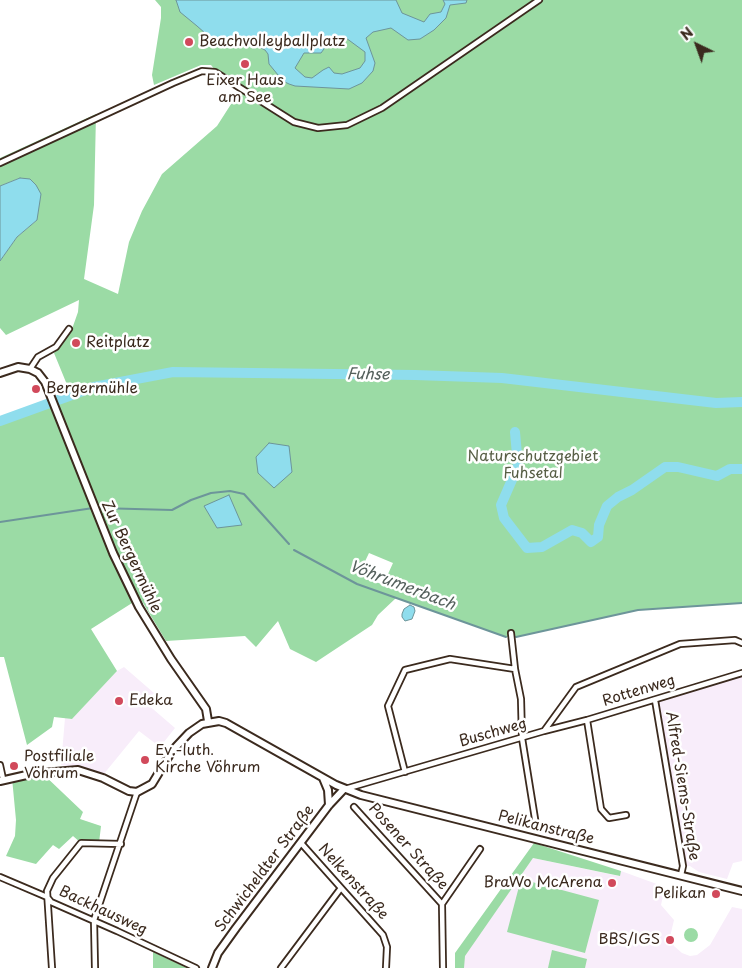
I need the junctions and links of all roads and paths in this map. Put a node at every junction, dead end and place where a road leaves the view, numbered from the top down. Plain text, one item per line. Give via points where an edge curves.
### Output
1 (539, 0) edge
2 (0, 163) edge
3 (69, 329) dead end
4 (30, 368) junction
5 (0, 373) edge
6 (511, 633) dead end
7 (742, 642) edge
8 (515, 669) junction
9 (742, 673) edge
10 (655, 700) junction
11 (587, 720) junction
12 (208, 721) junction
13 (544, 731) junction
14 (522, 738) junction
15 (0, 765) edge
16 (405, 772) junction
17 (323, 778) junction
18 (2, 780) edge
19 (344, 789) junction
20 (137, 792) junction
21 (329, 805) junction
22 (354, 807) dead end
23 (626, 815) dead end
24 (536, 825) dead end
25 (301, 843) junction
26 (121, 844) junction
27 (480, 849) dead end
28 (681, 876) junction
29 (0, 877) edge
30 (342, 888) junction
31 (742, 891) edge
32 (47, 897) junction
33 (442, 904) junction
34 (94, 920) junction
35 (52, 968) edge
36 (95, 968) edge
37 (196, 968) edge
38 (212, 968) edge
39 (281, 968) edge
40 (386, 968) edge
41 (443, 968) edge

1 - 2 street via 382,108 347,125 318,128 294,122 215,72 202,71
3 - 4 street via 56,347 38,357
4 - 5 main road via 18,367
4 - 12 main road, Zur Bergermühle via 42,377 50,393 97,517 139,606 206,709
6 - 8 street
7 - 13 street, Buschweg via 680,644 576,687
8 - 14 street via 521,699
8 - 16 street via 450,659 405,670 388,706
9 - 10 street, Rottenweg
10 - 11 street, Rottenweg
10 - 28 street, Alfred-Siems-Straße via 683,866
11 - 13 street, Rottenweg
11 - 23 street via 602,810 609,818
12 - 17 main road, Pelikanstraße via 226,723
12 - 20 main road via 181,740 152,784
13 - 14 street, Buschweg
14 - 16 street, Buschweg
14 - 24 street
15 - 18 street
16 - 19 street, Buschweg
17 - 19 main road, Pelikanstraße
17 - 21 main road
18 - 20 main road via 78,770
19 - 21 main road, Schwicheldter Straße
19 - 28 main road, Pelikanstraße
20 - 26 street
21 - 25 main road, Schwicheldter Straße
22 - 33 street, Posener Straße
25 - 30 street, Nelkenstraße
25 - 38 main road, Schwicheldter Straße via 218,954
26 - 32 street via 81,843 53,878
26 - 34 street
27 - 33 street, Posener Straße
28 - 31 main road, Pelikanstraße
29 - 32 street, Backhausweg
30 - 39 street
30 - 40 street, Nelkenstraße via 383,934 387,947
32 - 34 street, Backhausweg via 51,902
32 - 35 street
33 - 41 street, Posener Straße
34 - 36 street
34 - 37 street, Backhausweg

